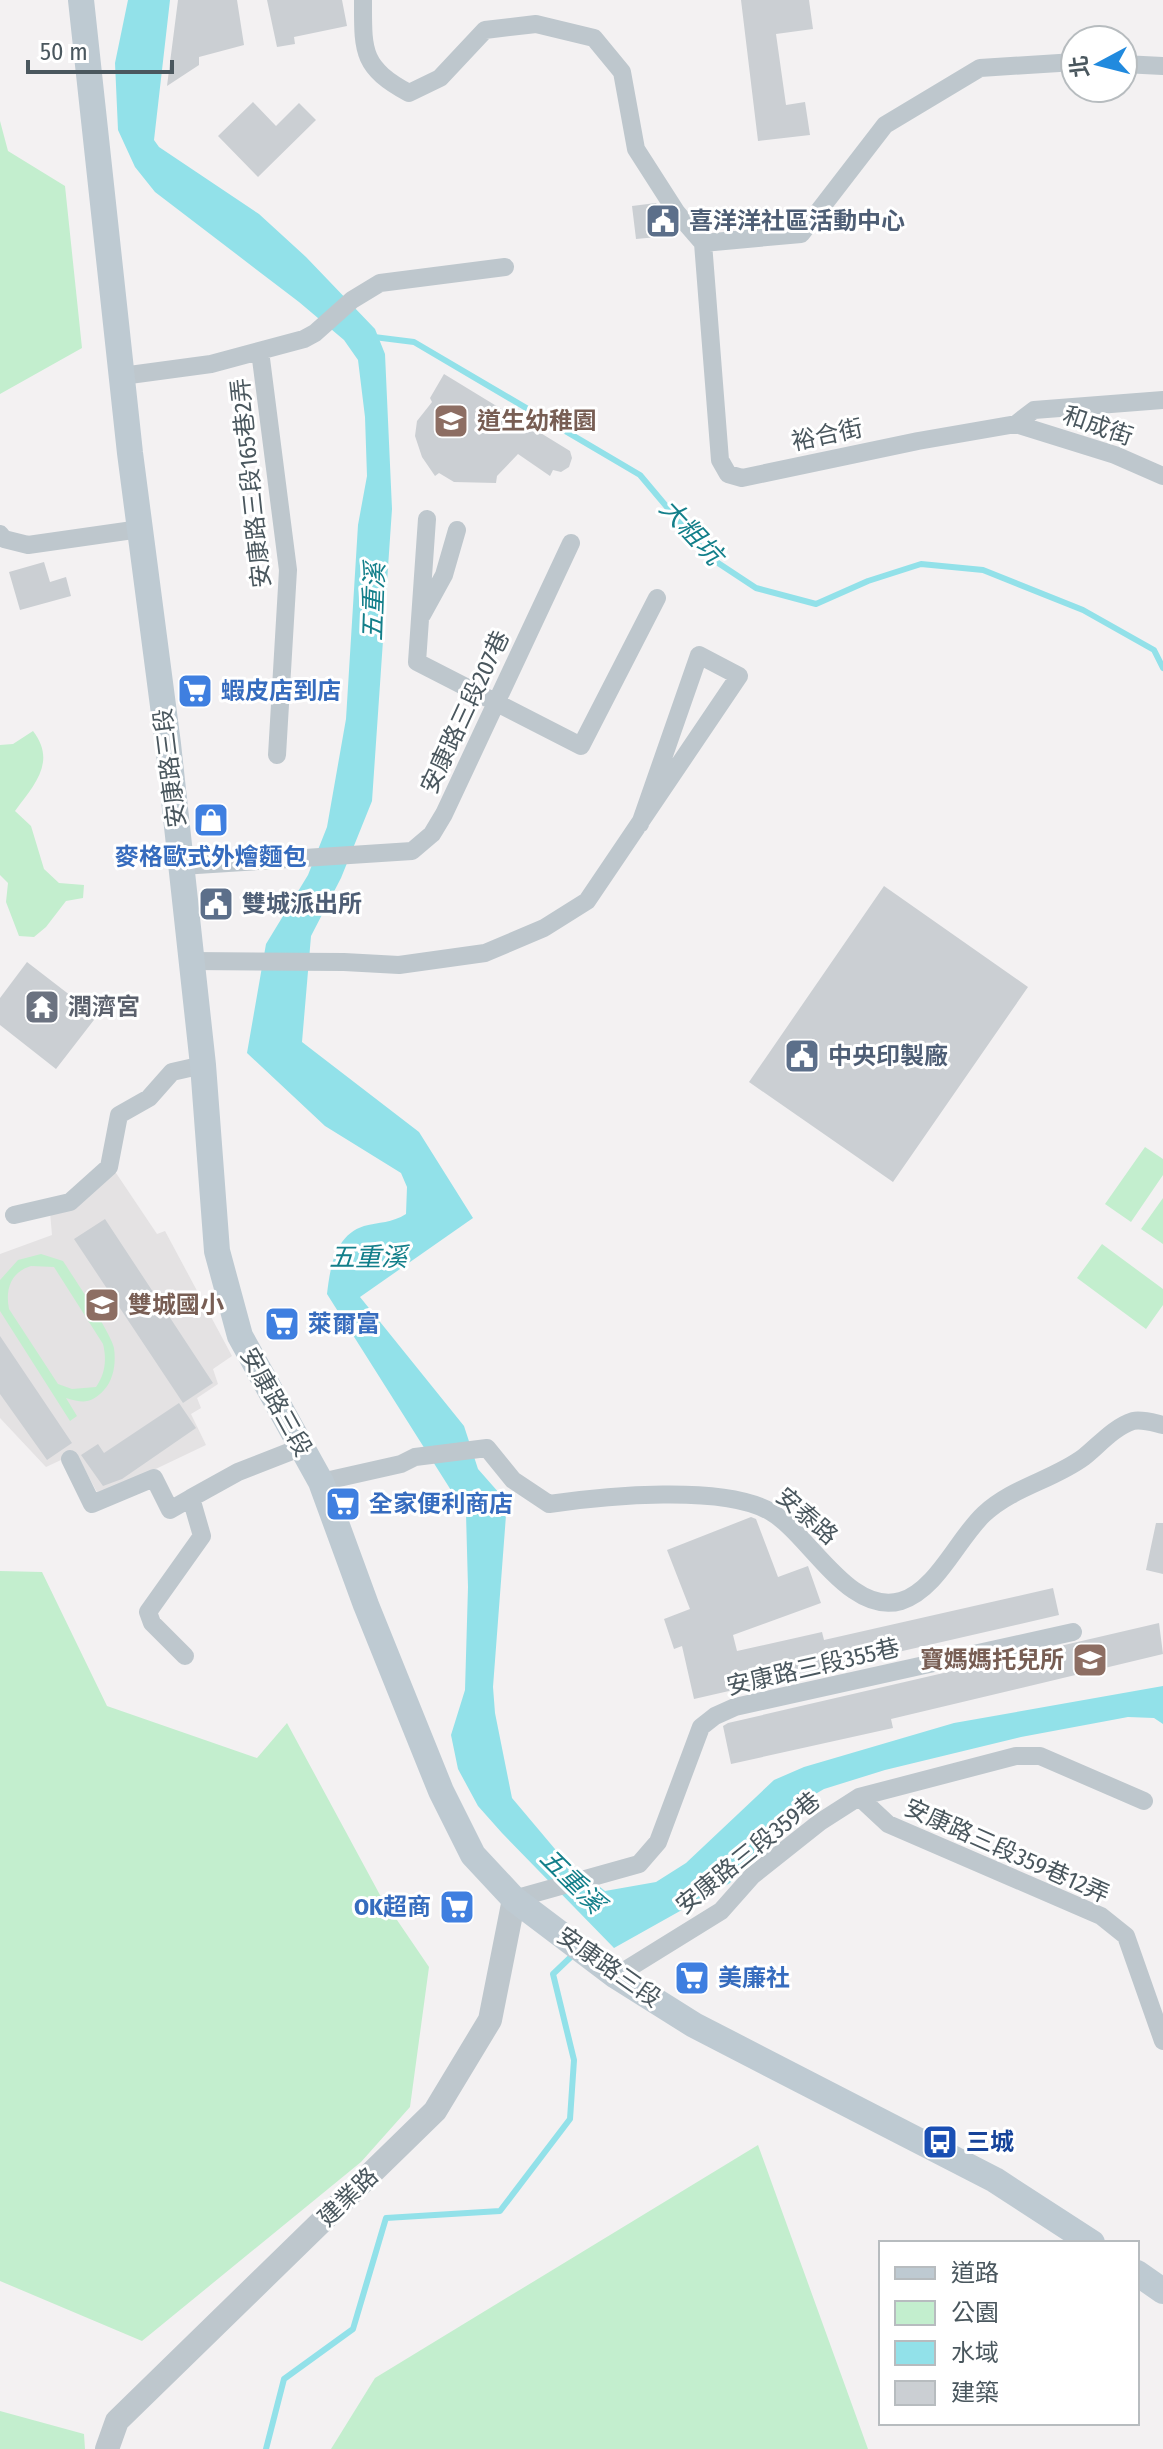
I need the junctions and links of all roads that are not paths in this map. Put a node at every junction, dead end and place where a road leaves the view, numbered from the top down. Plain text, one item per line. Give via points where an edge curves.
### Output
1 (81, 0) edge
2 (363, 0) edge
3 (1059, 63) edge
4 (1139, 65) edge
5 (1163, 66) edge
6 (703, 243) junction
7 (505, 267) dead end
8 (260, 351) junction
9 (122, 376) junction
10 (1163, 400) edge
11 (1016, 424) junction
12 (1163, 476) edge
13 (427, 519) dead end
14 (140, 529) junction
15 (457, 530) dead end
16 (0, 534) edge
17 (571, 543) dead end
18 (657, 598) dead end
19 (419, 621) junction
20 (495, 704) junction
21 (277, 755) dead end
22 (640, 824) junction
23 (181, 866) junction
24 (204, 961) junction
25 (203, 1065) junction
26 (14, 1215) dead end
27 (1163, 1425) edge
28 (302, 1447) junction
29 (70, 1459) dead end
30 (321, 1482) junction
31 (191, 1498) junction
32 (1073, 1632) dead end
33 (185, 1656) dead end
34 (859, 1797) junction
35 (1144, 1801) dead end
36 (514, 1899) junction
37 (616, 1976) junction
38 (1163, 2041) edge
39 (1089, 2241) edge
40 (1139, 2274) edge
41 (1163, 2291) edge
42 (107, 2449) edge

1 - 9 main road, 安康路三段
2 - 6 street via 363,47 383,79 409,93 440,78 485,30 536,24 594,38 622,72 636,149
3 - 6 street via 980,68 885,125 801,234
4 - 5 street
6 - 11 street, 裕合街 via 720,460 728,474 742,478
7 - 8 street via 380,283 315,333
8 - 9 street via 211,364
8 - 21 street, 安康路三段165巷2弄 via 288,570
9 - 14 main road, 安康路三段
10 - 11 street, 裕合街 via 1034,410
11 - 12 street, 和成街
13 - 19 street
14 - 16 street via 28,545
14 - 23 main road, 安康路三段
15 - 19 street via 444,575
17 - 20 street, 安康路三段207巷
18 - 20 street via 581,746
19 - 20 street via 417,662
20 - 23 street, 安康路三段207巷 via 444,814 432,834 412,851
22 - 22 street via 739,676 699,655 664,753
22 - 24 street via 587,901 544,928 485,953 399,965
23 - 24 main road, 安康路三段
24 - 25 main road, 安康路三段
25 - 26 street via 172,1072 149,1098 119,1115 109,1167 70,1202
25 - 28 main road, 安康路三段 via 217,1251 240,1336
27 - 30 street, 安泰路 via 1133,1421 1063,1471 1008,1497 984,1514 933,1580 902,1601 860,1597 775,1514 753,1502 614,1495 549,1504 513,1480 487,1448 415,1457
28 - 30 main road, 安康路三段
28 - 31 street via 238,1472
29 - 31 street via 92,1504 154,1478 170,1510
30 - 36 main road, 安康路三段 via 441,1791 473,1855
31 - 33 street via 202,1536 148,1612 152,1623
32 - 36 street, 安康路三段355巷 via 735,1707 715,1716 701,1727 658,1842 639,1864
34 - 35 street, 安康路三段359巷 via 1001,1760 1040,1756
34 - 37 street, 安康路三段359巷 via 752,1876 721,1911
34 - 38 street, 安康路三段359巷12弄 via 888,1824 1101,1916 1126,1936
36 - 37 main road, 安康路三段
36 - 42 street, 建業路 via 490,2020 435,2111 117,2421
37 - 39 main road, 安康路三段 via 694,2025 995,2180
40 - 41 main road

